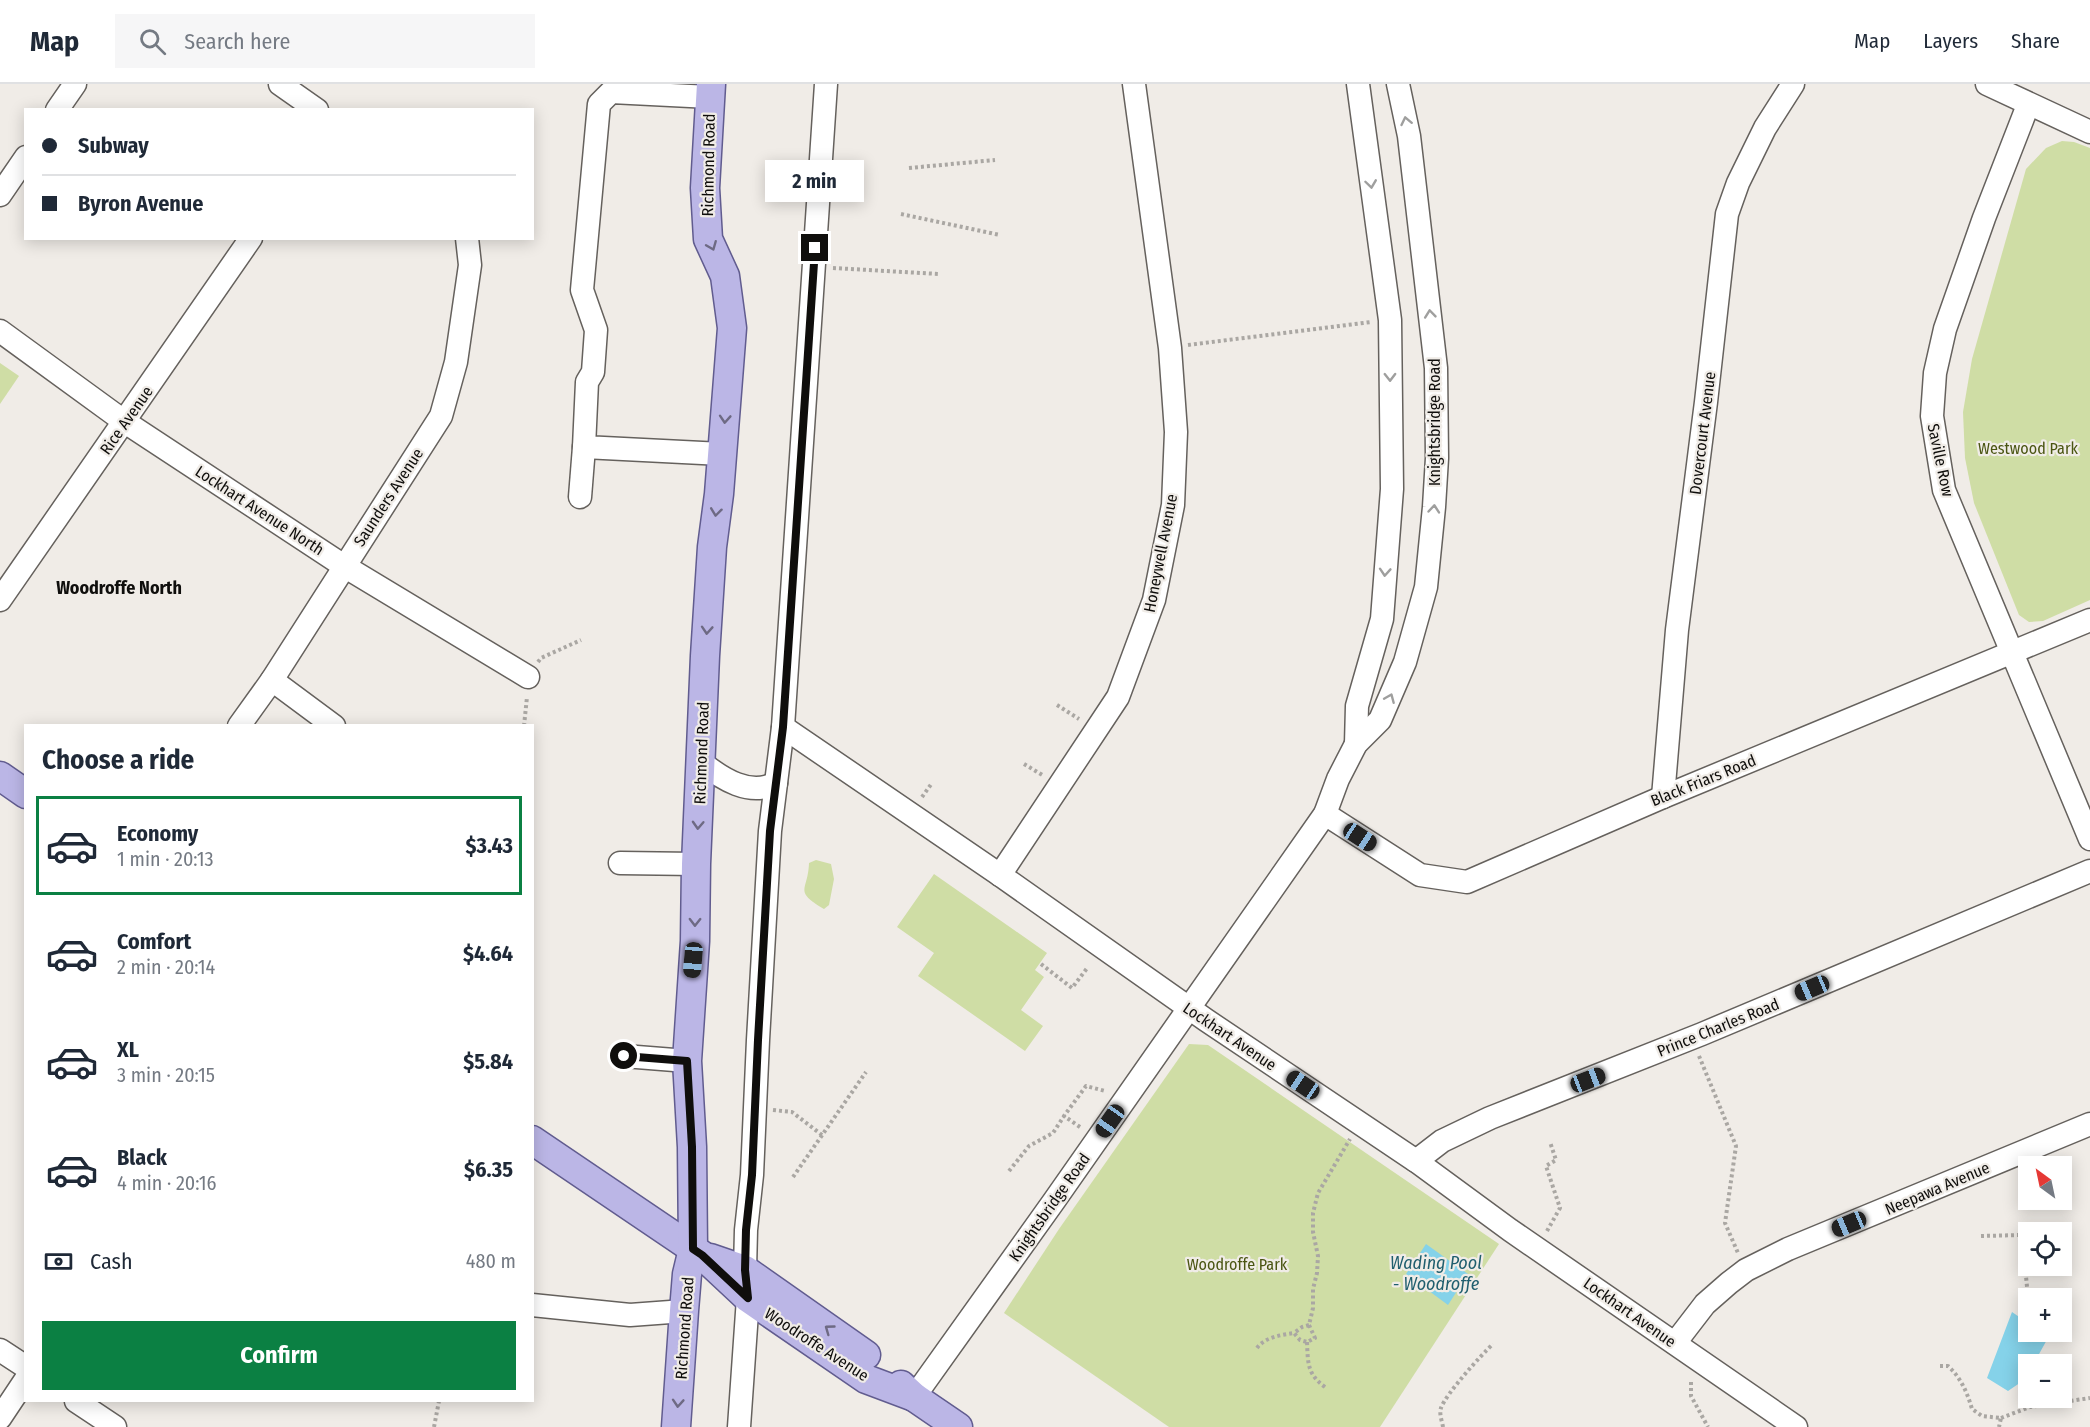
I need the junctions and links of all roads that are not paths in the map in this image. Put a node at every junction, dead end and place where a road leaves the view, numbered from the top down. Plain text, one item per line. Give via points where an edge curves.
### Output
1 (75, 84) edge
2 (280, 84) edge
3 (826, 84) edge
4 (1134, 84) edge
5 (1358, 84) edge
6 (1398, 84) edge
7 (1793, 84) edge
8 (1988, 84) edge
9 (711, 90) edge
10 (2028, 105) junction
11 (58, 108) edge
12 (314, 108) edge
13 (2090, 132) edge
14 (24, 160) edge
15 (0, 195) edge
16 (250, 240) edge
17 (467, 240) edge
18 (0, 331) edge
19 (125, 422) junction
20 (584, 447) junction
21 (722, 454) junction
22 (580, 497) dead end
23 (344, 566) junction
24 (0, 600) edge
25 (2090, 620) edge
26 (2012, 654) junction
27 (528, 677) road end
28 (272, 680) junction
29 (240, 724) edge
30 (331, 724) edge
31 (783, 727) junction
32 (1356, 744) junction
33 (701, 762) junction
34 (0, 777) edge
35 (776, 783) junction
36 (24, 793) edge
37 (1663, 797) junction
38 (1325, 814) junction
39 (2090, 839) edge
40 (620, 863) dead end
41 (696, 864) junction
42 (2090, 871) edge
43 (1000, 875) junction
44 (1189, 1008) junction
45 (624, 1056) dead end
46 (687, 1061) junction
47 (2090, 1124) edge
48 (534, 1141) edge
49 (1416, 1161) junction
50 (698, 1252) junction
51 (743, 1286) junction
52 (534, 1305) edge
53 (684, 1311) junction
54 (1675, 1343) junction
55 (0, 1350) edge
56 (24, 1366) edge
57 (24, 1383) edge
58 (914, 1397) junction
59 (78, 1402) edge
60 (0, 1418) edge
61 (115, 1427) edge
62 (676, 1427) edge
63 (739, 1427) edge
64 (958, 1427) edge
65 (1796, 1427) edge

1 - 11 street
2 - 12 street
3 - 31 street
4 - 43 street, Honeywell Avenue via 1170,348 1176,432 1173,505 1154,600 1118,697
5 -> 32 street, Knightsbridge Road via 1390,320 1392,489 1382,619 1357,706
32 -> 6 street, Knightsbridge Road via 1380,720 1406,662 1425,587 1434,507 1436,368 1409,136
7 - 37 street, Dovercourt Avenue via 1765,128 1727,214 1677,630
8 - 10 street
9 - 20 street via 611,92 599,104 582,290 596,330 593,372 587,382
9 -> 21 main road, Richmond Road via 705,188 708,239 725,276 732,328
10 - 13 street
10 - 26 street, Saville Row via 1945,329 1935,373 1932,416 1944,490
14 - 15 street
16 - 19 street, Rice Avenue
17 - 23 street, Saunders Avenue via 470,265 456,363 441,416
18 - 19 street, Lockhart Avenue North
19 - 23 street, Lockhart Avenue North
19 - 24 street, Rice Avenue
20 - 21 street
20 - 22 street
21 -> 33 main road, Richmond Road via 710,571
23 - 27 street, Lockhart Avenue North
23 - 28 street, Saunders Avenue
25 - 26 street, Black Friars Road
26 - 37 street, Black Friars Road
26 - 39 street, Saville Row
28 - 29 street, Saunders Avenue
28 - 30 street
31 - 35 street
31 - 43 street, Lockhart Avenue
32 - 38 street, Knightsbridge Road
33 - 35 street via 717,775 748,788
33 -> 41 main road, Richmond Road
34 - 36 main road
35 - 51 street
37 - 38 street, Black Friars Road via 1467,882 1420,876
38 - 44 street, Knightsbridge Road
40 - 41 street
41 -> 46 main road, Richmond Road
42 - 49 street, Prince Charles Road via 1691,1039 1490,1118 1442,1141
43 - 44 street, Lockhart Avenue
44 - 49 street, Lockhart Avenue
44 - 58 street, Knightsbridge Road
45 - 46 street
46 - 50 main road, Richmond Road
47 - 54 street, Neepawa Avenue via 1746,1270 1705,1304
48 - 50 main road, Woodroffe Avenue
49 - 54 street, Lockhart Avenue
50 - 51 main road, Woodroffe Avenue
50 - 53 main road, Richmond Road via 687,1274
51 - 58 main road, Woodroffe Avenue via 876,1363
51 - 63 street
52 - 53 street via 630,1315
53 -> 62 main road, Richmond Road
54 - 65 street, Lockhart Avenue
55 - 56 street
57 - 60 street
58 - 64 main road, Woodroffe Avenue
59 - 61 street

